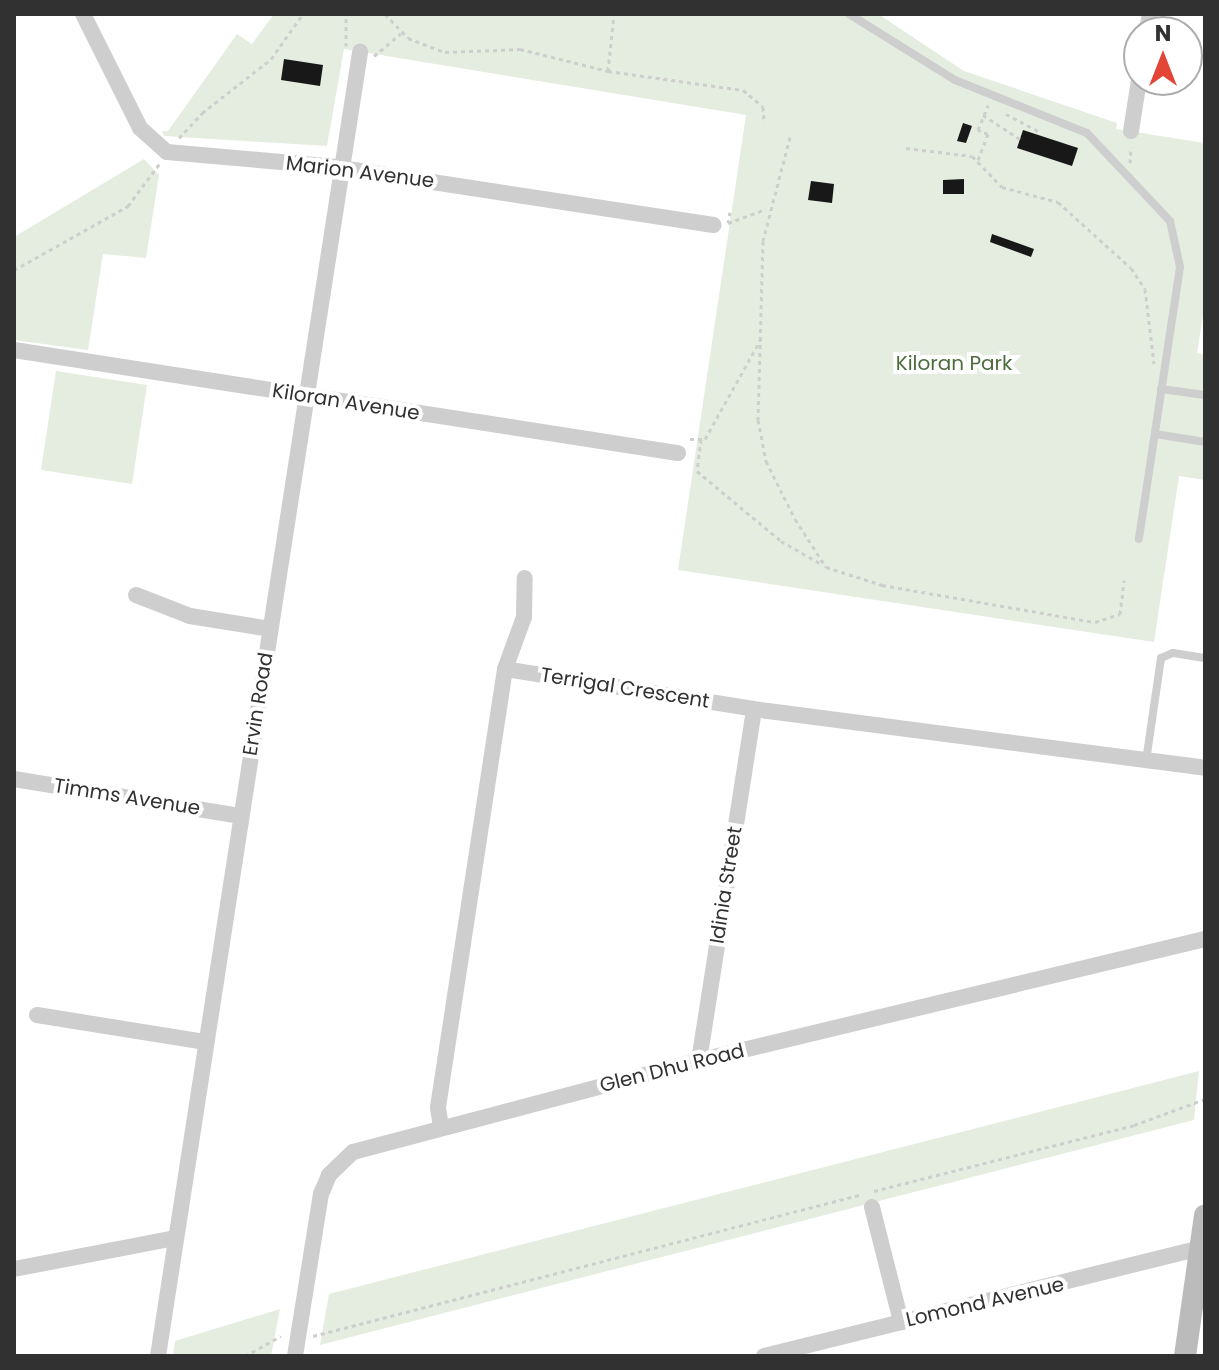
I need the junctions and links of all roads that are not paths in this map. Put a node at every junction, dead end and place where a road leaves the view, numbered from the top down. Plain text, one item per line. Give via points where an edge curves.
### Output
1 (83, 14) edge
2 (849, 14) edge
3 (367, 54) road end
4 (1136, 96) edge
5 (1131, 131) road end
6 (342, 168) junction
7 (714, 225) dead end
8 (14, 350) edge
9 (1161, 389) junction
10 (1205, 395) edge
11 (307, 396) junction
12 (1155, 434) junction
13 (1205, 442) edge
14 (678, 453) dead end
15 (1139, 539) dead end
16 (525, 578) dead end
17 (136, 595) dead end
18 (270, 629) junction
19 (1205, 658) edge
20 (505, 669) junction
21 (754, 709) junction
22 (1145, 761) junction
23 (1205, 768) edge
24 (14, 779) edge
25 (241, 816) junction
26 (1205, 939) edge
27 (37, 1015) dead end
28 (206, 1042) junction
29 (699, 1061) junction
30 (441, 1127) junction
31 (872, 1207) dead end
32 (1205, 1215) edge
33 (175, 1238) junction
34 (1203, 1247) edge
35 (14, 1269) edge
36 (901, 1322) junction
37 (158, 1356) edge
38 (295, 1356) edge
39 (764, 1356) edge
40 (1185, 1356) edge

1 - 6 street, Marion Avenue via 140,128 167,152
2 - 9 lane via 955,80 1074,125 1129,173 1170,221 1180,251
3 - 6 street, Ervin Road
4 - 5 street
6 - 7 street, Marion Avenue
6 - 11 street, Ervin Road
8 - 11 street, Kiloran Avenue
9 - 10 lane
9 - 12 lane
11 - 14 street, Kiloran Avenue
11 - 18 street, Ervin Road
12 - 13 lane
12 - 15 lane
16 - 20 street via 524,617
17 - 18 street via 190,616
18 - 25 street, Ervin Road
19 - 22 lane via 1173,653 1161,658
20 - 21 street, Terrigal Crescent
20 - 30 street via 438,1107
21 - 22 street, Terrigal Crescent
21 - 29 street, Idinia Street
22 - 23 street, Terrigal Crescent
24 - 25 street, Timms Avenue
25 - 28 street, Ervin Road
26 - 29 street, Glen Dhu Road
27 - 28 street
28 - 33 street, Ervin Road
29 - 30 street, Glen Dhu Road
30 - 38 street, Glen Dhu Road via 363,1147 329,1175 321,1194
31 - 36 street
32 - 34 main road
33 - 35 street
33 - 37 street, Ervin Road
34 - 36 street, Lomond Avenue
34 - 40 main road
36 - 39 street, Lomond Avenue

